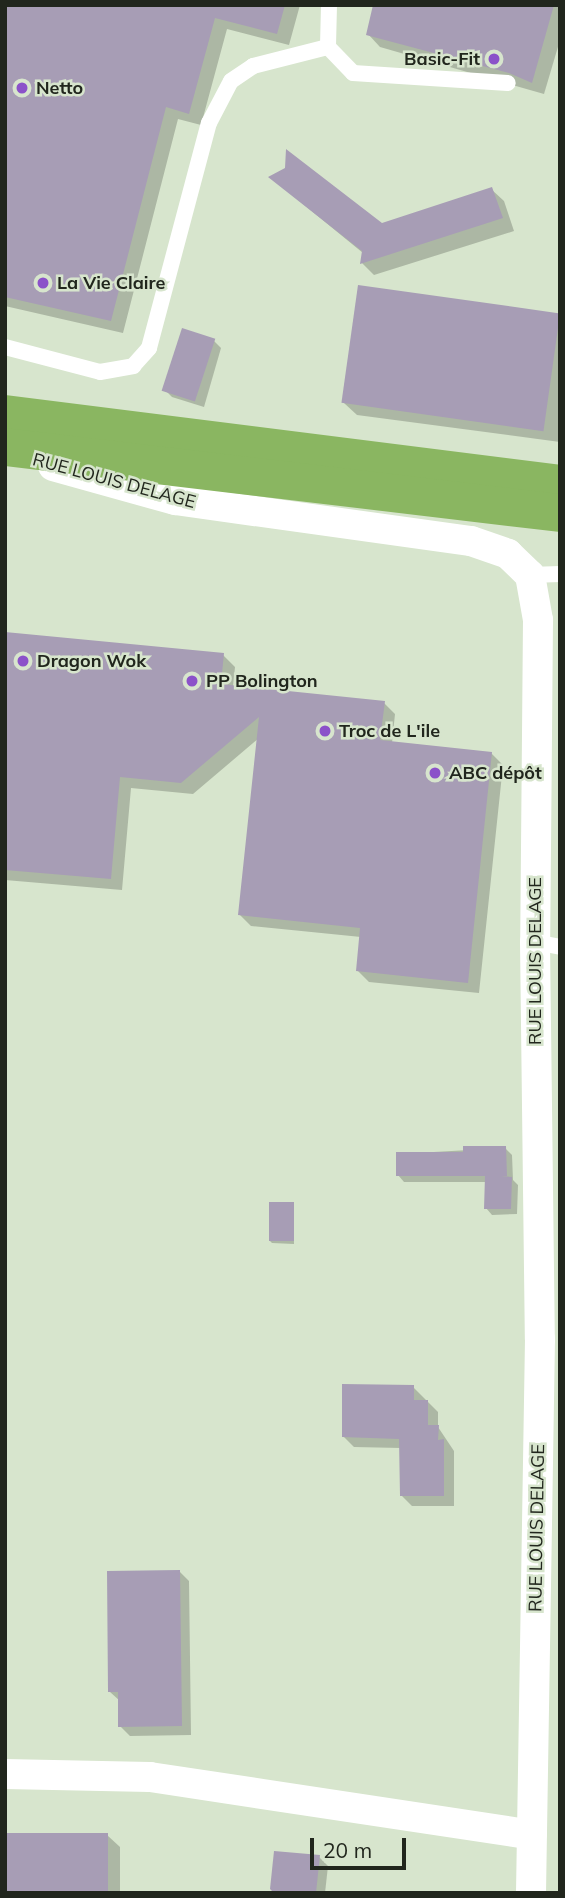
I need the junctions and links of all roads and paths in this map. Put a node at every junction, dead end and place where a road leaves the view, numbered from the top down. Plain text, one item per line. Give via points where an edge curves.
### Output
1 (329, 5) edge
2 (328, 47) junction
3 (508, 83) dead end
4 (5, 347) edge
5 (5, 414) edge
6 (5, 450) edge
7 (560, 484) edge
8 (560, 513) edge
9 (560, 574) edge
10 (530, 575) junction
11 (547, 945) edge
12 (548, 1273) edge
13 (550, 1338) edge
14 (5, 1774) edge
15 (531, 1835) junction
16 (531, 1893) edge

1 - 2 lane
2 - 3 lane via 353,73
2 - 4 lane via 253,66 231,81 209,123 149,348 133,366 100,372
5 - 7 highway
6 - 8 highway
6 - 10 street, RUE LOUIS DELAGE via 175,500 471,541 508,554
9 - 10 lane
10 - 11 street, RUE LOUIS DELAGE via 538,620
11 - 12 street, RUE LOUIS DELAGE
12 - 13 street, RUE LOUIS DELAGE
13 - 15 street, RUE LOUIS DELAGE
14 - 15 street via 150,1777
15 - 16 street, RUE LOUIS DELAGE

